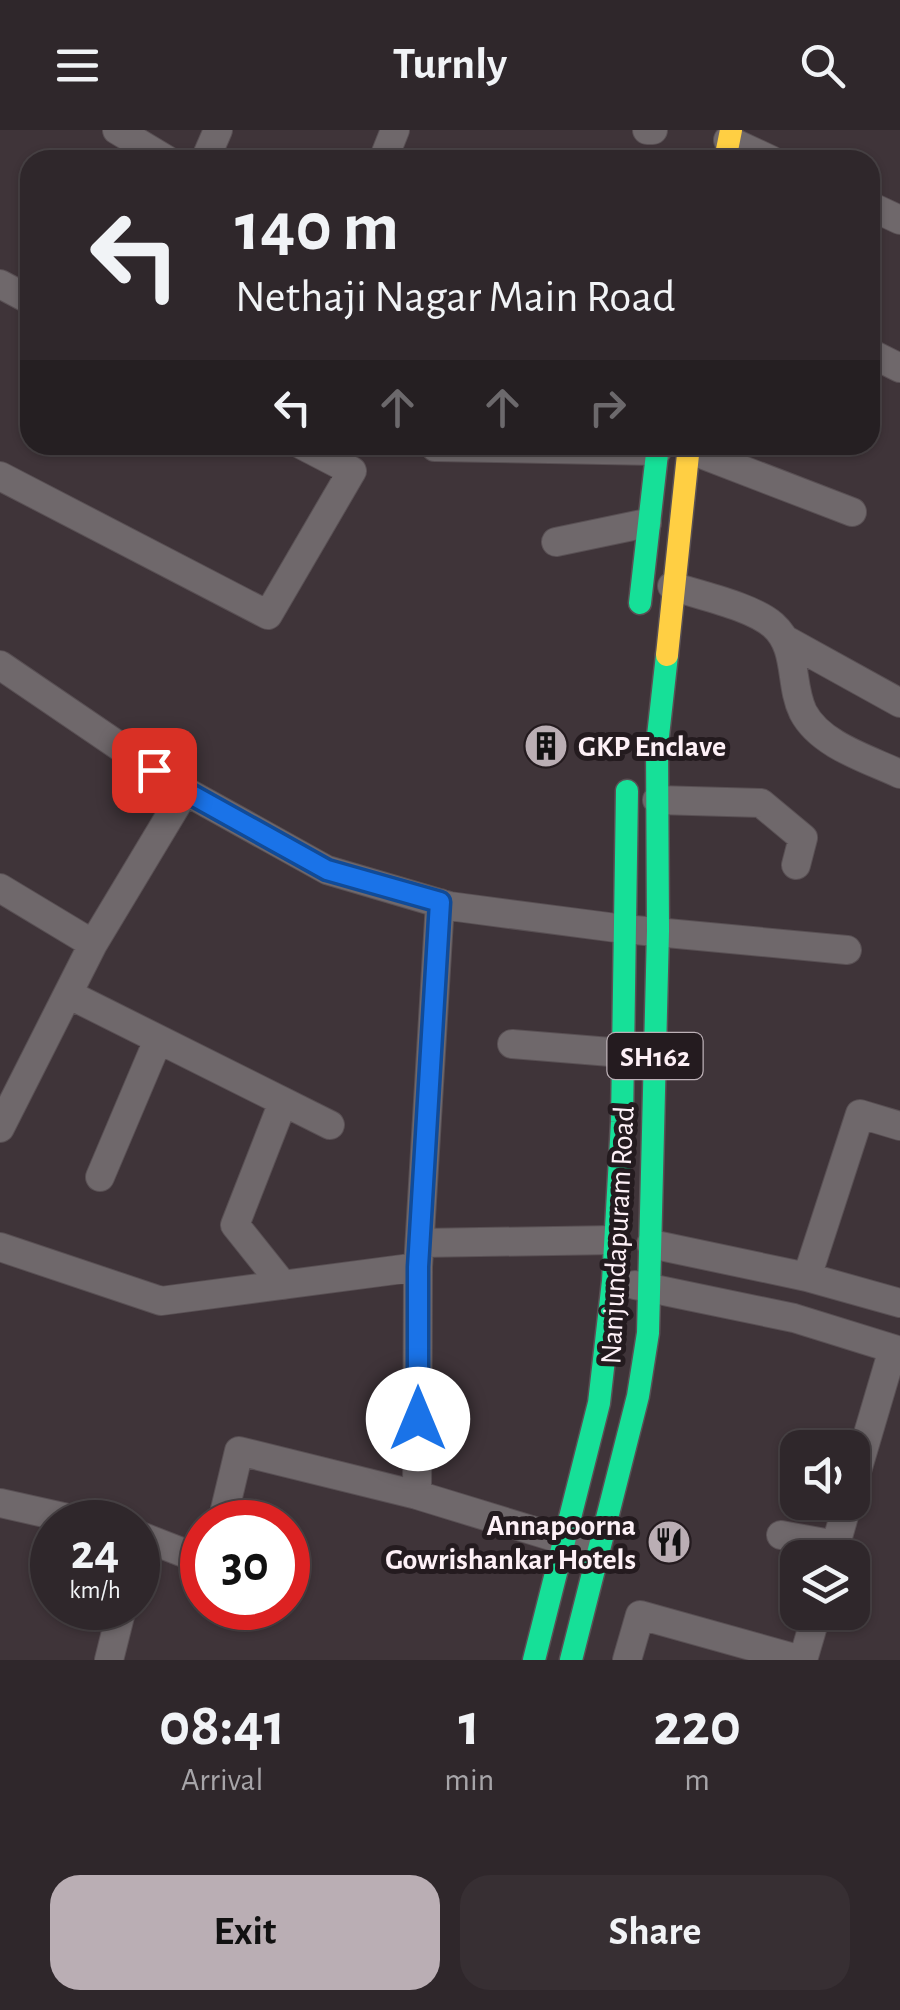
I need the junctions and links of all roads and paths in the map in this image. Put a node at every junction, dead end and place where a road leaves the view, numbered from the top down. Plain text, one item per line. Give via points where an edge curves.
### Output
1 (117, 130) edge
2 (151, 150) edge
3 (321, 455) edge
4 (656, 455) edge
5 (687, 455) edge
6 (708, 455) edge
7 (0, 476) edge
8 (852, 512) dead end
9 (647, 523) junction
10 (556, 542) dead end
11 (672, 586) junction
12 (638, 621) dead end
13 (788, 641) junction
14 (0, 666) edge
15 (900, 703) edge
16 (900, 774) edge
17 (628, 776) dead end
18 (185, 791) junction
19 (657, 800) junction
20 (796, 865) dead end
21 (0, 888) edge
22 (440, 902) junction
23 (624, 929) junction
24 (658, 931) junction
25 (93, 944) junction
26 (847, 950) dead end
27 (68, 994) junction
28 (158, 1040) junction
29 (512, 1044) dead end
30 (622, 1053) junction
31 (283, 1102) junction
32 (330, 1125) dead end
33 (900, 1126) edge
34 (0, 1128) edge
35 (100, 1177) dead end
36 (615, 1240) junction
37 (651, 1244) junction
38 (0, 1247) edge
39 (419, 1255) junction
40 (807, 1277) junction
41 (613, 1280) junction
42 (283, 1284) junction
43 (651, 1288) junction
44 (900, 1303) edge
45 (896, 1350) edge
46 (870, 1432) edge
47 (417, 1495) junction
48 (227, 1500) edge
49 (0, 1503) edge
50 (30, 1510) edge
51 (781, 1535) dead end
52 (797, 1540) edge
53 (566, 1541) junction
54 (599, 1550) junction
55 (116, 1630) edge
56 (811, 1630) edge
57 (109, 1660) edge
58 (534, 1660) edge
59 (571, 1660) edge
60 (627, 1660) edge
61 (802, 1660) edge

1 - 2 street
3 - 7 street via 352,472 268,615
4 - 9 main road
5 - 11 main road, Nanjundapuram Road / SH162
6 - 8 street
9 - 10 street
9 - 12 main road
11 - 13 street via 760,617
11 - 19 main road, Nanjundapuram Road / SH162
13 - 15 street
13 - 16 street via 810,722 832,742
14 - 18 street
17 - 23 main road, Nanjundapuram Road / SH162
18 - 22 street via 327,870
18 - 25 street
19 - 20 street via 761,803 804,838
19 - 24 main road, Nanjundapuram Road / SH162
21 - 25 street
22 - 23 street
22 - 39 street
23 - 24 street
23 - 30 main road, Nanjundapuram Road / SH162
24 - 26 street
24 - 37 main road, Nanjundapuram Road / SH162
25 - 27 street
27 - 28 street
27 - 34 street
28 - 31 street
28 - 35 street
29 - 30 street
30 - 36 main road, Nanjundapuram Road / SH162
31 - 32 street
31 - 42 street via 235,1226
33 - 40 street via 860,1114
36 - 39 street
36 - 41 main road, Nanjundapuram Road / SH162
37 - 40 street
37 - 43 main road, Nanjundapuram Road / SH162
38 - 42 street via 162,1300
39 - 42 street
39 - 47 street
40 - 44 street
41 - 43 street
41 - 53 main road, Nanjundapuram Road / SH162 via 599,1404
43 - 45 street via 794,1318
43 - 54 main road, Nanjundapuram Road / SH162 via 638,1396
45 - 46 street
47 - 48 street via 239,1452
47 - 53 street
49 - 50 street
51 - 52 street
53 - 54 street
53 - 58 main road, Nanjundapuram Road / SH162
54 - 59 main road, Nanjundapuram Road / SH162
55 - 57 street
56 - 61 street
60 - 61 street via 640,1615

